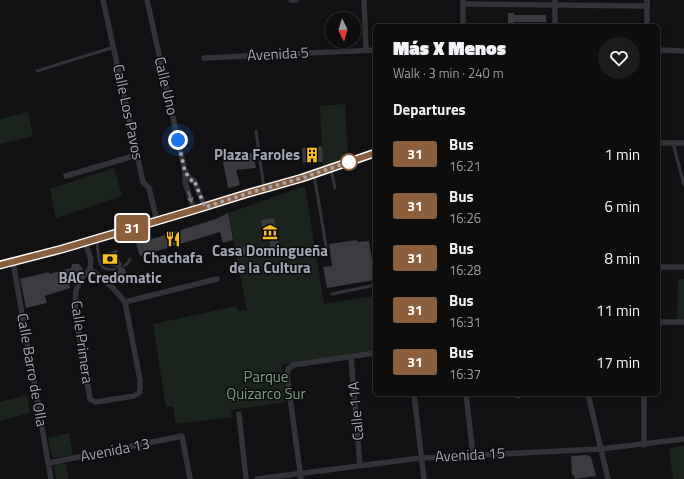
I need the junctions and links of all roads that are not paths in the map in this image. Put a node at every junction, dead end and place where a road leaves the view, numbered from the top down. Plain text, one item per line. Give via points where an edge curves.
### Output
1 (103, 0) edge
2 (147, 0) edge
3 (291, 0) edge
4 (296, 0) edge
5 (364, 0) edge
6 (463, 2) edge
7 (555, 2) edge
8 (646, 3) edge
9 (463, 24) edge
10 (555, 24) edge
11 (647, 24) edge
12 (114, 47) junction
13 (366, 50) junction
14 (373, 50) edge
15 (660, 50) edge
16 (684, 50) edge
17 (204, 58) dead end
18 (37, 71) dead end
19 (256, 131) dead end
20 (660, 143) edge
21 (673, 143) junction
22 (684, 143) edge
23 (373, 154) edge
24 (137, 155) junction
25 (331, 169) junction
26 (185, 172) junction
27 (314, 174) junction
28 (66, 176) dead end
29 (684, 185) edge
30 (264, 188) junction
31 (335, 188) dead end
32 (205, 207) junction
33 (194, 210) junction
34 (157, 221) junction
35 (122, 231) junction
36 (96, 238) junction
37 (125, 241) dead end
38 (85, 242) junction
39 (327, 252) dead end
40 (130, 259) dead end
41 (13, 262) junction
42 (0, 265) edge
43 (124, 266) dead end
44 (660, 267) edge
45 (684, 267) edge
46 (90, 269) junction
47 (115, 269) dead end
48 (217, 279) dead end
49 (373, 285) edge
50 (332, 294) dead end
51 (125, 302) junction
52 (660, 322) edge
53 (684, 322) edge
54 (373, 353) edge
55 (351, 357) junction
56 (414, 396) edge
57 (466, 396) edge
58 (588, 396) edge
59 (644, 396) edge
60 (239, 414) dead end
61 (684, 439) edge
62 (644, 445) junction
63 (600, 449) junction
64 (473, 455) junction
65 (421, 458) junction
66 (49, 463) junction
67 (360, 465) junction
68 (301, 476) edge
69 (51, 479) edge
70 (190, 479) edge
71 (246, 479) edge
72 (257, 479) edge
73 (424, 479) edge
74 (608, 479) edge

1 - 12 street, Calle Los Pavos
2 - 26 street, Calle Uno
3 - 4 street
5 - 13 street
6 - 7 street
6 - 9 street
7 - 8 street
7 - 10 street
8 - 11 street
12 - 18 lane
12 - 24 street, Calle Los Pavos
13 - 14 street, Avenida 5
13 - 17 street, Avenida 5
15 - 16 street
19 - 30 lane
20 - 21 street
21 - 22 street
21 - 29 lane
23 - 25 street
24 - 28 street
24 - 34 street, Calle Los Pavos via 143,182 149,188
25 - 27 street
25 - 31 lane
26 - 32 street, Calle Uno via 192,181 194,180
26 -> 33 street, Calle Uno via 185,182
27 - 30 street
27 - 39 lane
30 - 32 street
32 - 33 street
33 - 34 street
34 - 35 street
35 - 36 street
35 - 37 lane
36 - 38 street
36 - 47 lane via 100,264 107,269
38 - 41 street
38 - 46 street via 91,260
40 - 43 lane
41 - 42 street
41 - 66 street, Calle Barro de Olla
44 - 45 street
46 - 51 street via 103,278
46 - 51 street, Calle Primera via 76,290 75,303 90,399 96,402 134,396 140,392
48 - 51 street
49 - 50 lane
52 - 53 street
54 - 55 street
55 - 67 street, Calle 11A
55 - 68 street via 293,366 288,370
56 - 65 street
57 - 64 street
58 - 63 street
59 - 62 street
60 - 71 street
61 - 62 street, Avenida 15
62 - 63 street, Avenida 15
63 - 64 street, Avenida 15
63 - 74 street
64 - 65 street, Avenida 15
65 - 67 street, Avenida 15
65 - 73 street
66 - 69 street, Calle Barro de Olla
66 - 70 street, Avenida 13 via 182,436
67 - 68 street, Avenida 15
68 - 72 street, Avenida 15

